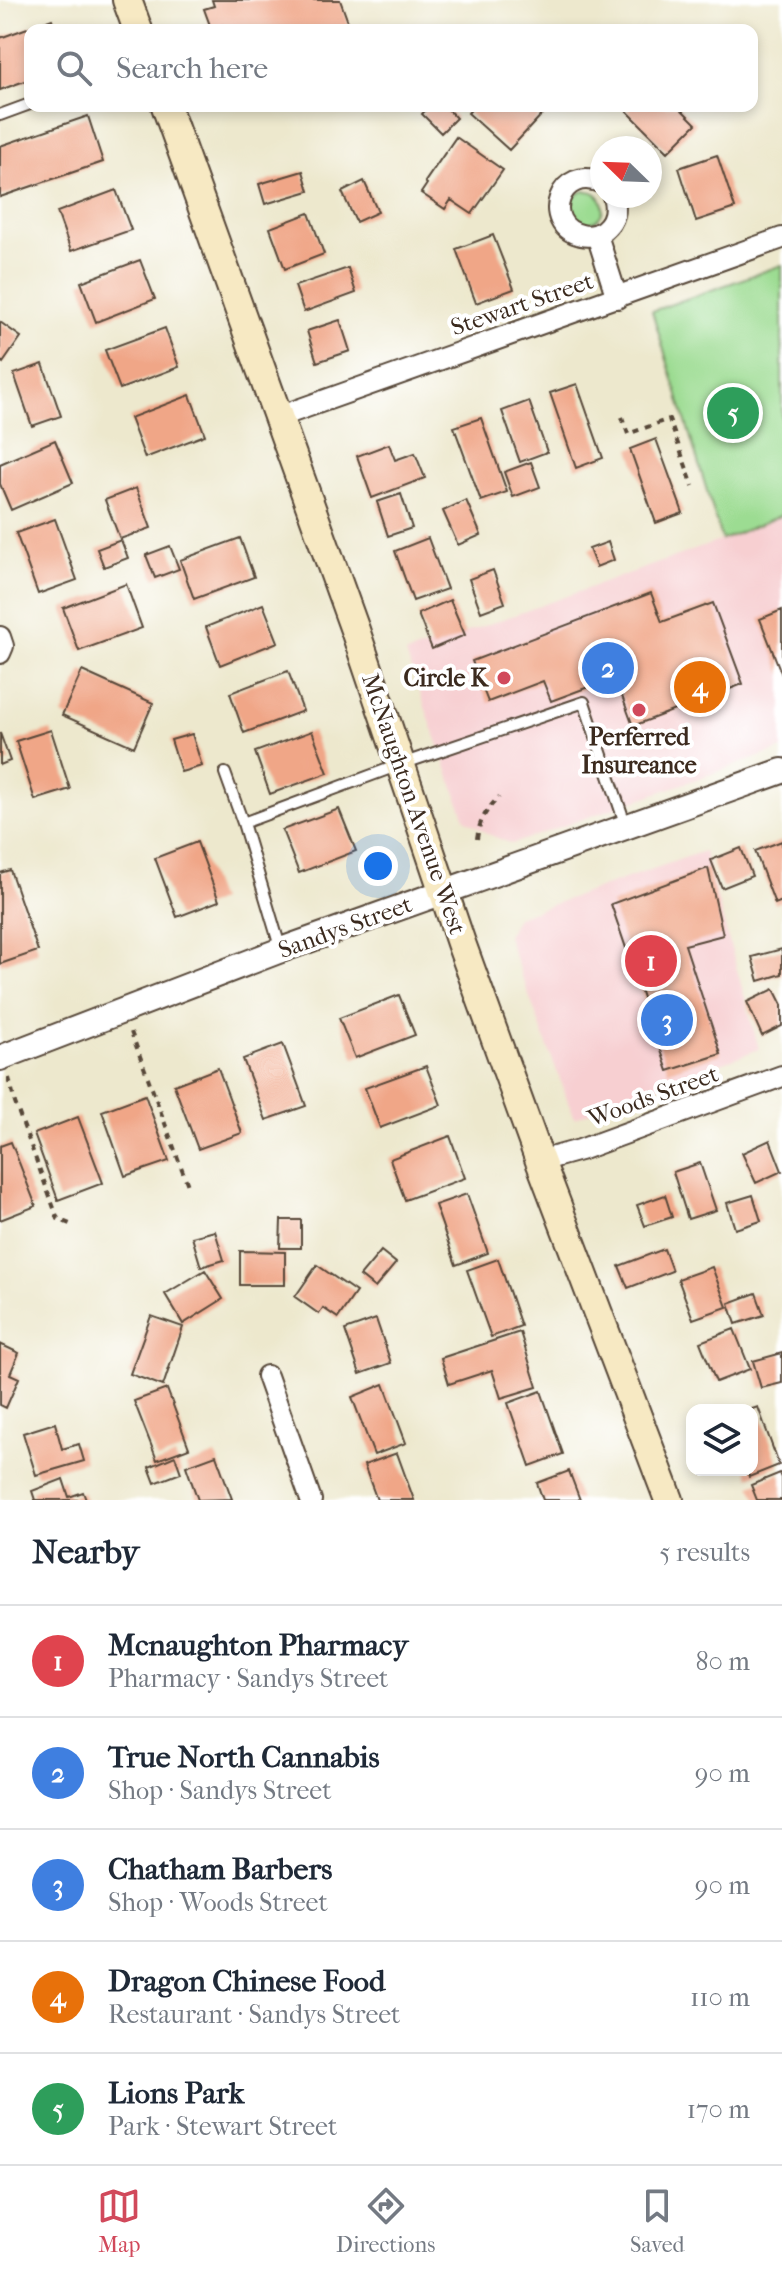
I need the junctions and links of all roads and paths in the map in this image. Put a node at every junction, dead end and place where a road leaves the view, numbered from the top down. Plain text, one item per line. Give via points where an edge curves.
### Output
1 (127, 0) edge
2 (136, 24) edge
3 (24, 106) edge
4 (168, 112) edge
5 (0, 115) edge
6 (590, 179) edge
7 (614, 208) edge
8 (597, 235) junction
9 (782, 238) edge
10 (617, 298) junction
11 (278, 417) junction
12 (622, 417) dead end
13 (693, 486) dead end
14 (0, 637) edge
15 (0, 653) edge
16 (399, 765) junction
17 (782, 771) edge
18 (225, 773) dead end
19 (499, 797) dead end
20 (243, 823) junction
21 (626, 826) junction
22 (477, 839) dead end
23 (444, 892) junction
24 (281, 950) junction
25 (123, 1011) junction
26 (2, 1057) edge
27 (782, 1076) edge
28 (540, 1161) junction
29 (189, 1188) dead end
30 (72, 1225) dead end
31 (267, 1376) dead end
32 (311, 1500) edge
33 (669, 1500) edge

1 - 2 main road
3 - 5 lane
4 - 11 main road, McNaughton Avenue West
6 - 8 street via 565,188 558,205 569,230
7 - 8 street via 611,223
8 - 10 street
9 - 10 street, Stewart Street
10 - 11 street, Stewart Street
11 - 16 main road, McNaughton Avenue West
12 - 13 path via 628,434 669,419
14 - 15 street
16 - 20 lane
16 - 21 lane via 584,702
16 - 23 main road, McNaughton Avenue West
17 - 21 street, Sandys Street
18 - 20 lane
19 - 22 path via 479,823
20 - 24 lane
21 - 23 street, Sandys Street
23 - 24 street, Sandys Street
23 - 28 main road, McNaughton Avenue West
24 - 25 street, Sandys Street
25 - 26 street, Sandys Street
25 - 29 path
26 - 30 path via 58,1219
27 - 28 street, Woods Street
28 - 33 main road, McNaughton Avenue West
31 - 32 street

